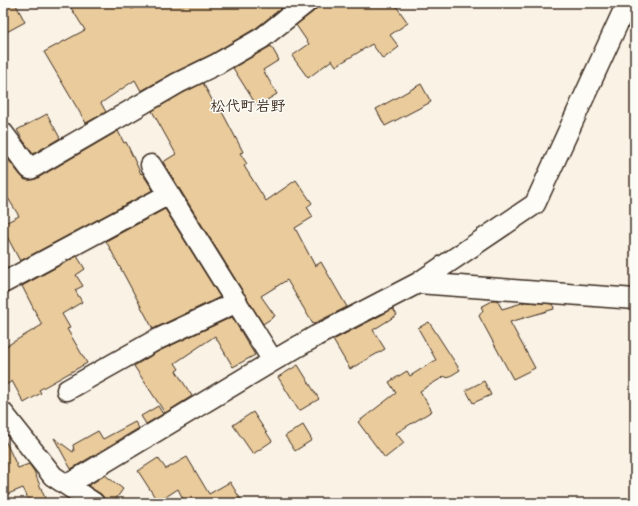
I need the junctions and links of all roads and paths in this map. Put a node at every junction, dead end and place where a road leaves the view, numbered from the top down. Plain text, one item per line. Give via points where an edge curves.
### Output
1 (306, 3) edge
2 (627, 3) edge
3 (3, 133) edge
4 (151, 165) dead end
5 (169, 194) junction
6 (3, 282) edge
7 (418, 283) junction
8 (635, 299) edge
9 (237, 302) junction
10 (273, 361) junction
11 (67, 390) dead end
12 (3, 413) edge
13 (68, 494) edge
14 (94, 503) edge

1 - 3 street via 262,38 178,83 30,169
2 - 7 street via 535,204
4 - 5 street
5 - 6 street
5 - 9 street
7 - 8 street
7 - 10 street
9 - 10 street
9 - 11 street via 154,341
10 - 13 street
12 - 13 street
13 - 14 street

